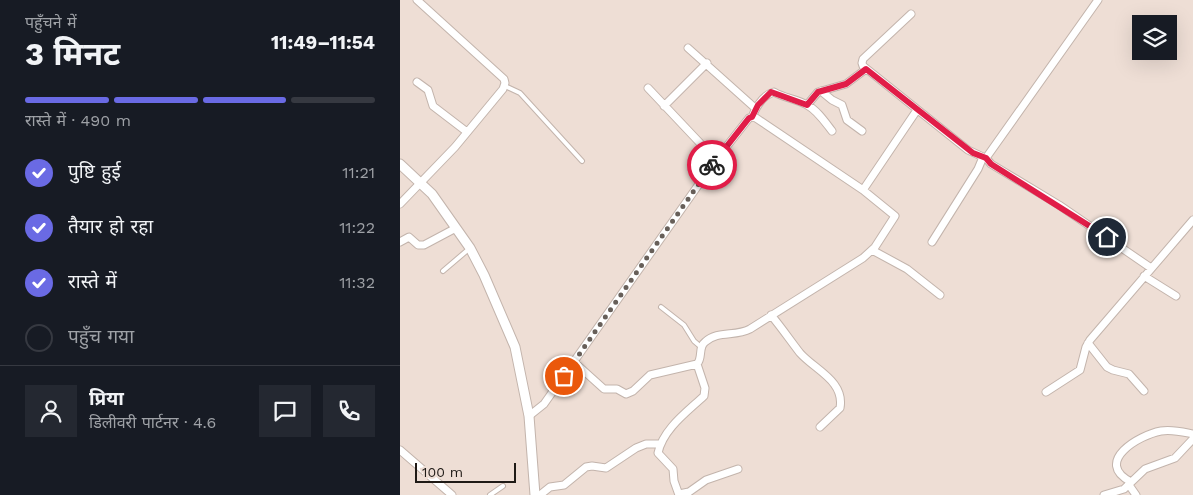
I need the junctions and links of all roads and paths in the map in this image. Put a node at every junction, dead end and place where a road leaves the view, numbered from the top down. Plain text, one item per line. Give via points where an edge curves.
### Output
1 (417, 0) edge
2 (1098, 0) edge
3 (911, 14) dead end
4 (688, 48) dead end
5 (707, 63) junction
6 (866, 69) junction
7 (418, 82) dead end
8 (505, 86) junction
9 (648, 88) dead end
10 (821, 91) junction
11 (807, 105) junction
12 (664, 106) junction
13 (755, 108) junction
14 (917, 110) junction
15 (752, 117) junction
16 (832, 131) dead end
17 (862, 131) dead end
18 (468, 132) junction
19 (984, 158) junction
20 (716, 160) junction
21 (582, 161) dead end
22 (400, 164) edge
23 (421, 183) junction
24 (863, 190) junction
25 (400, 204) edge
26 (1193, 220) edge
27 (456, 228) junction
28 (400, 242) edge
29 (932, 242) dead end
30 (470, 248) junction
31 (872, 250) junction
32 (1151, 268) junction
33 (443, 271) dead end
34 (1144, 276) junction
35 (940, 296) dead end
36 (1176, 296) dead end
37 (661, 307) dead end
38 (771, 315) junction
39 (1088, 343) junction
40 (702, 348) junction
41 (574, 362) junction
42 (697, 364) junction
43 (1144, 391) dead end
44 (1046, 392) dead end
45 (529, 416) junction
46 (820, 427) dead end
47 (1193, 434) edge
48 (1193, 439) edge
49 (660, 444) junction
50 (400, 450) edge
51 (738, 469) dead end
52 (1130, 484) junction
53 (503, 486) dead end
54 (679, 494) edge
55 (452, 495) edge
56 (490, 495) edge
57 (535, 495) edge
58 (540, 495) edge
59 (1104, 495) edge
60 (1136, 495) edge

1 - 8 street via 504,79
2 - 19 street
3 - 6 street via 863,59
4 - 5 street
5 - 12 street
5 - 13 street
6 - 10 street via 846,84
6 - 14 street
7 - 18 street via 428,90 433,106
8 - 18 street
8 - 21 lane via 520,93
9 - 12 street
10 - 11 street
10 - 17 street via 842,105 847,120
11 - 13 street via 771,92
11 - 16 street
12 - 20 street
13 - 15 street
14 - 19 street via 968,150
14 - 24 street
15 - 20 street
15 - 24 street
18 - 23 street
19 - 29 street
19 - 32 street
20 - 41 street
22 - 23 street
23 - 25 street
23 - 27 street
24 - 31 street via 896,216
26 - 32 street
27 - 28 street via 424,245 418,245 409,237
27 - 30 street
30 - 33 lane
30 - 45 street via 515,347
31 - 35 street via 907,268
31 - 38 street
32 - 34 street
34 - 36 street
34 - 39 street
37 - 40 lane via 684,325
38 - 40 street via 746,331 716,335 704,342
38 - 46 street via 801,353 824,373 838,391 840,408
39 - 43 street via 1108,367 1129,374
39 - 44 street via 1080,370
40 - 42 street
41 - 42 street via 604,389 616,389 626,394 650,375
41 - 45 street via 544,404
42 - 49 street via 705,388 704,396
45 - 57 street
47 - 52 street via 1158,431 1121,452 1117,461 1120,474
48 - 52 street via 1175,458 1145,469
49 - 54 street via 659,456 673,468
49 - 58 street via 636,448 606,468 586,467 564,485 550,487
50 - 55 street
51 - 54 street
52 - 59 street via 1120,491
52 - 60 street
53 - 56 lane

